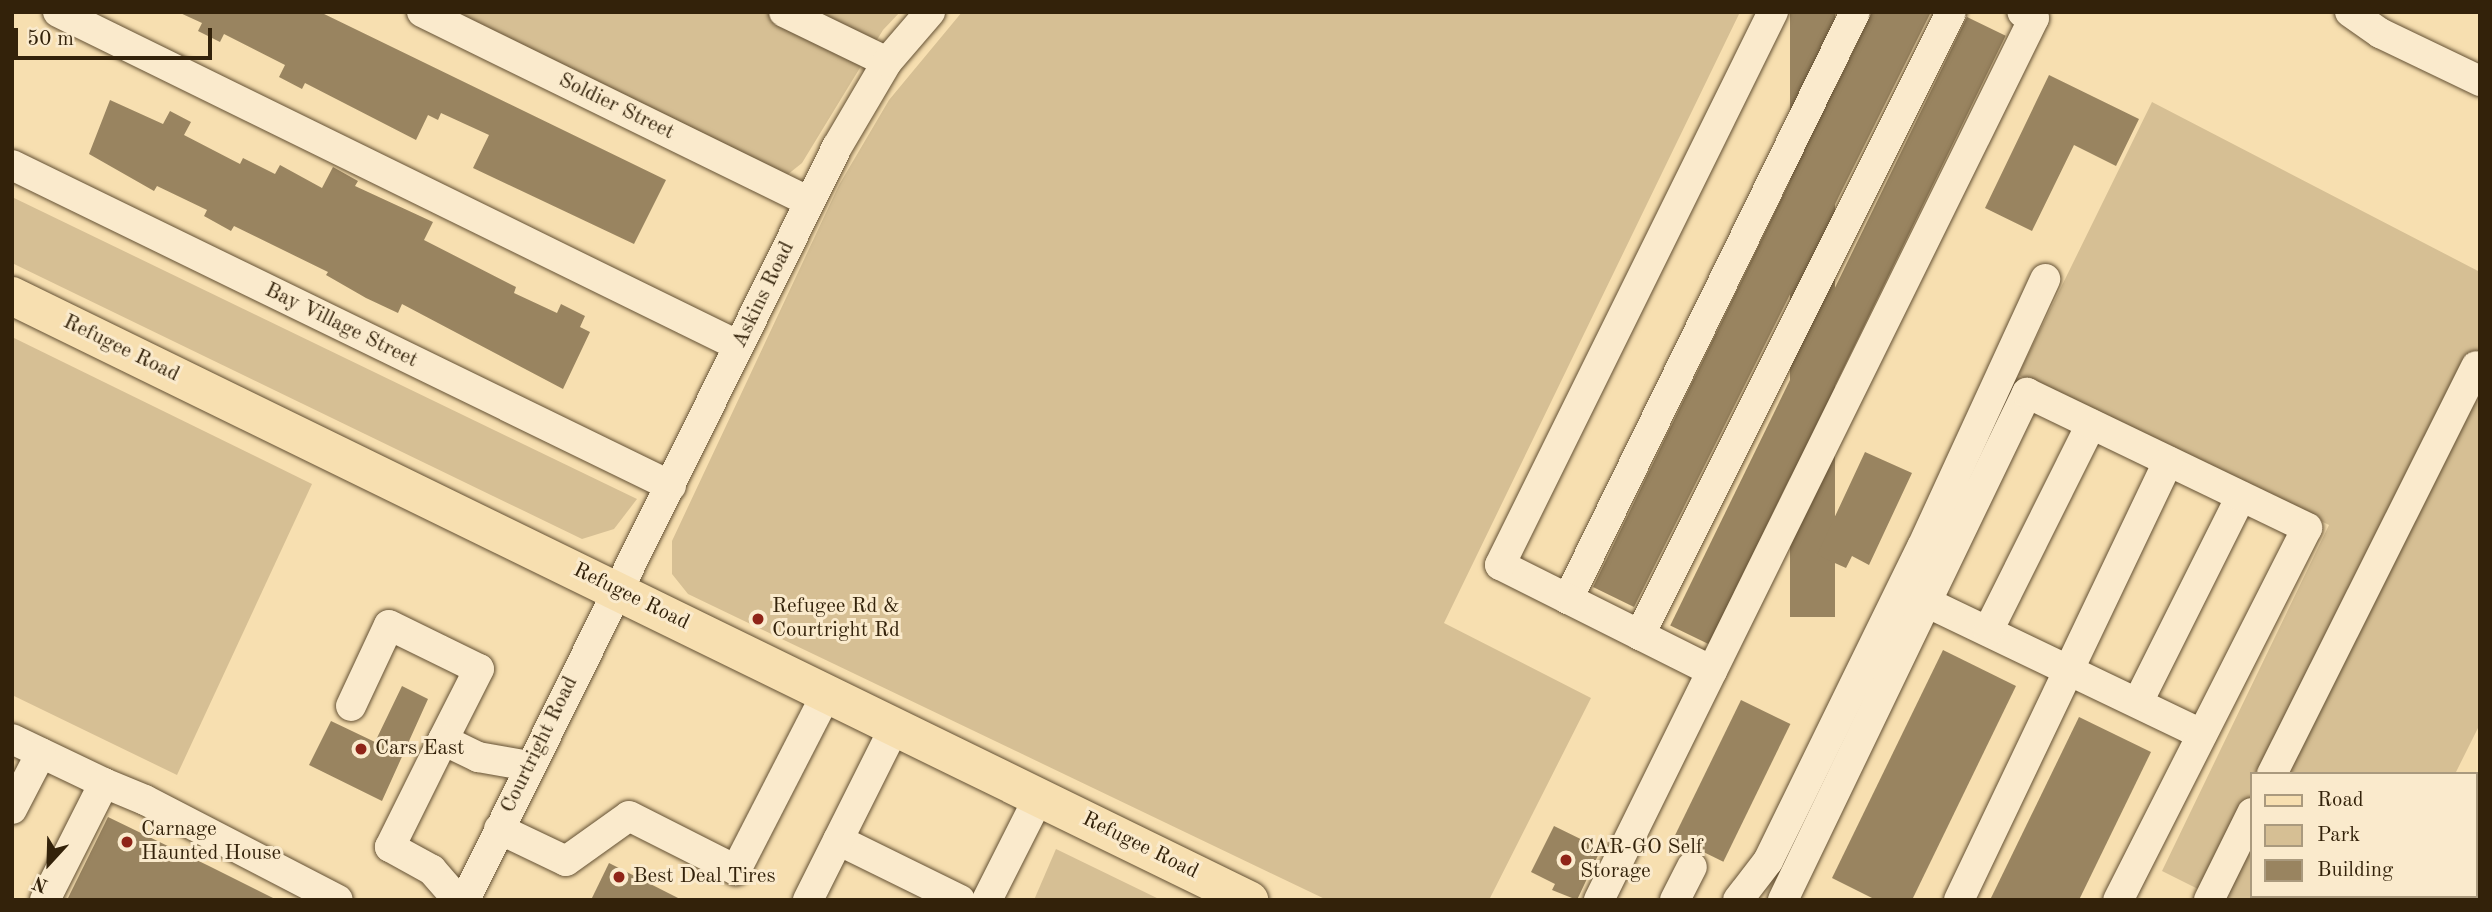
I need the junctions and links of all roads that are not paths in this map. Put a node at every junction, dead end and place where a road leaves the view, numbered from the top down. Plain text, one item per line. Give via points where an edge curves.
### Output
1 (58, 12) edge
2 (422, 12) edge
3 (784, 12) edge
4 (930, 12) edge
5 (1773, 12) edge
6 (1855, 12) edge
7 (1951, 12) edge
8 (2022, 12) edge
9 (2350, 12) edge
10 (887, 62) junction
11 (2480, 81) edge
12 (12, 165) edge
13 (809, 202) junction
14 (2045, 279) dead end
15 (12, 296) edge
16 (739, 345) junction
17 (2476, 366) dead end
18 (2091, 424) junction
19 (2168, 461) junction
20 (671, 486) junction
21 (2241, 496) junction
22 (617, 590) junction
23 (1568, 599) junction
24 (1926, 602) junction
25 (1988, 631) junction
26 (1640, 635) junction
27 (2069, 668) junction
28 (1712, 671) junction
29 (827, 693) junction
30 (2138, 702) junction
31 (351, 706) dead end
32 (895, 726) junction
33 (2202, 734) junction
34 (12, 738) edge
35 (443, 740) junction
36 (41, 753) junction
37 (529, 766) junction
38 (2273, 772) edge
39 (104, 783) junction
40 (1039, 797) junction
41 (12, 809) edge
42 (2250, 817) edge
43 (499, 829) junction
44 (838, 840) junction
45 (1692, 867) dead end
46 (1788, 898) edge
47 (46, 900) edge
48 (338, 900) edge
49 (458, 900) edge
50 (465, 900) edge
51 (808, 900) edge
52 (960, 900) edge
53 (987, 900) edge
54 (1249, 900) edge
55 (1599, 900) edge
56 (1675, 900) edge
57 (1738, 900) edge
58 (1959, 900) edge
59 (2118, 900) edge
60 (2209, 900) edge

1 - 16 street
2 - 13 street, Soldier Street
3 - 10 street
4 - 10 street, Askins Road
5 - 23 street via 1500,565
6 - 23 street
7 - 26 street
8 - 28 street via 2034,18
9 - 11 street via 2379,33
10 - 13 street, Askins Road
12 - 20 street, Bay Village Street
13 - 16 street, Askins Road
14 - 57 street via 1922,547 1768,861
15 - 22 main road, Refugee Road
16 - 20 street, Askins Road
17 - 38 street
18 - 19 street
18 - 24 street via 2027,393
18 - 25 street
19 - 21 street
19 - 27 street
20 - 22 street, Askins Road
21 - 30 street
21 - 33 street via 2307,528
22 - 29 main road, Refugee Road
22 - 37 street, Courtright Road
23 - 26 street
24 - 25 street
24 - 46 street
25 - 27 street
26 - 28 street
27 - 30 street
27 - 58 street
28 - 55 street
29 - 32 main road, Refugee Road
29 - 43 street via 736,870 629,816 566,861
30 - 33 street
31 - 35 street via 389,625 479,669
32 - 40 main road, Refugee Road
32 - 44 street
33 - 59 street
34 - 36 street
35 - 37 street via 478,757
35 - 49 street via 390,847 432,870
36 - 39 street
36 - 41 street
37 - 43 street, Courtright Road
39 - 47 street
39 - 48 street
40 - 53 street
40 - 54 main road, Refugee Road
42 - 60 street
43 - 50 street, Courtright Road
44 - 51 street
44 - 52 street
45 - 56 street

